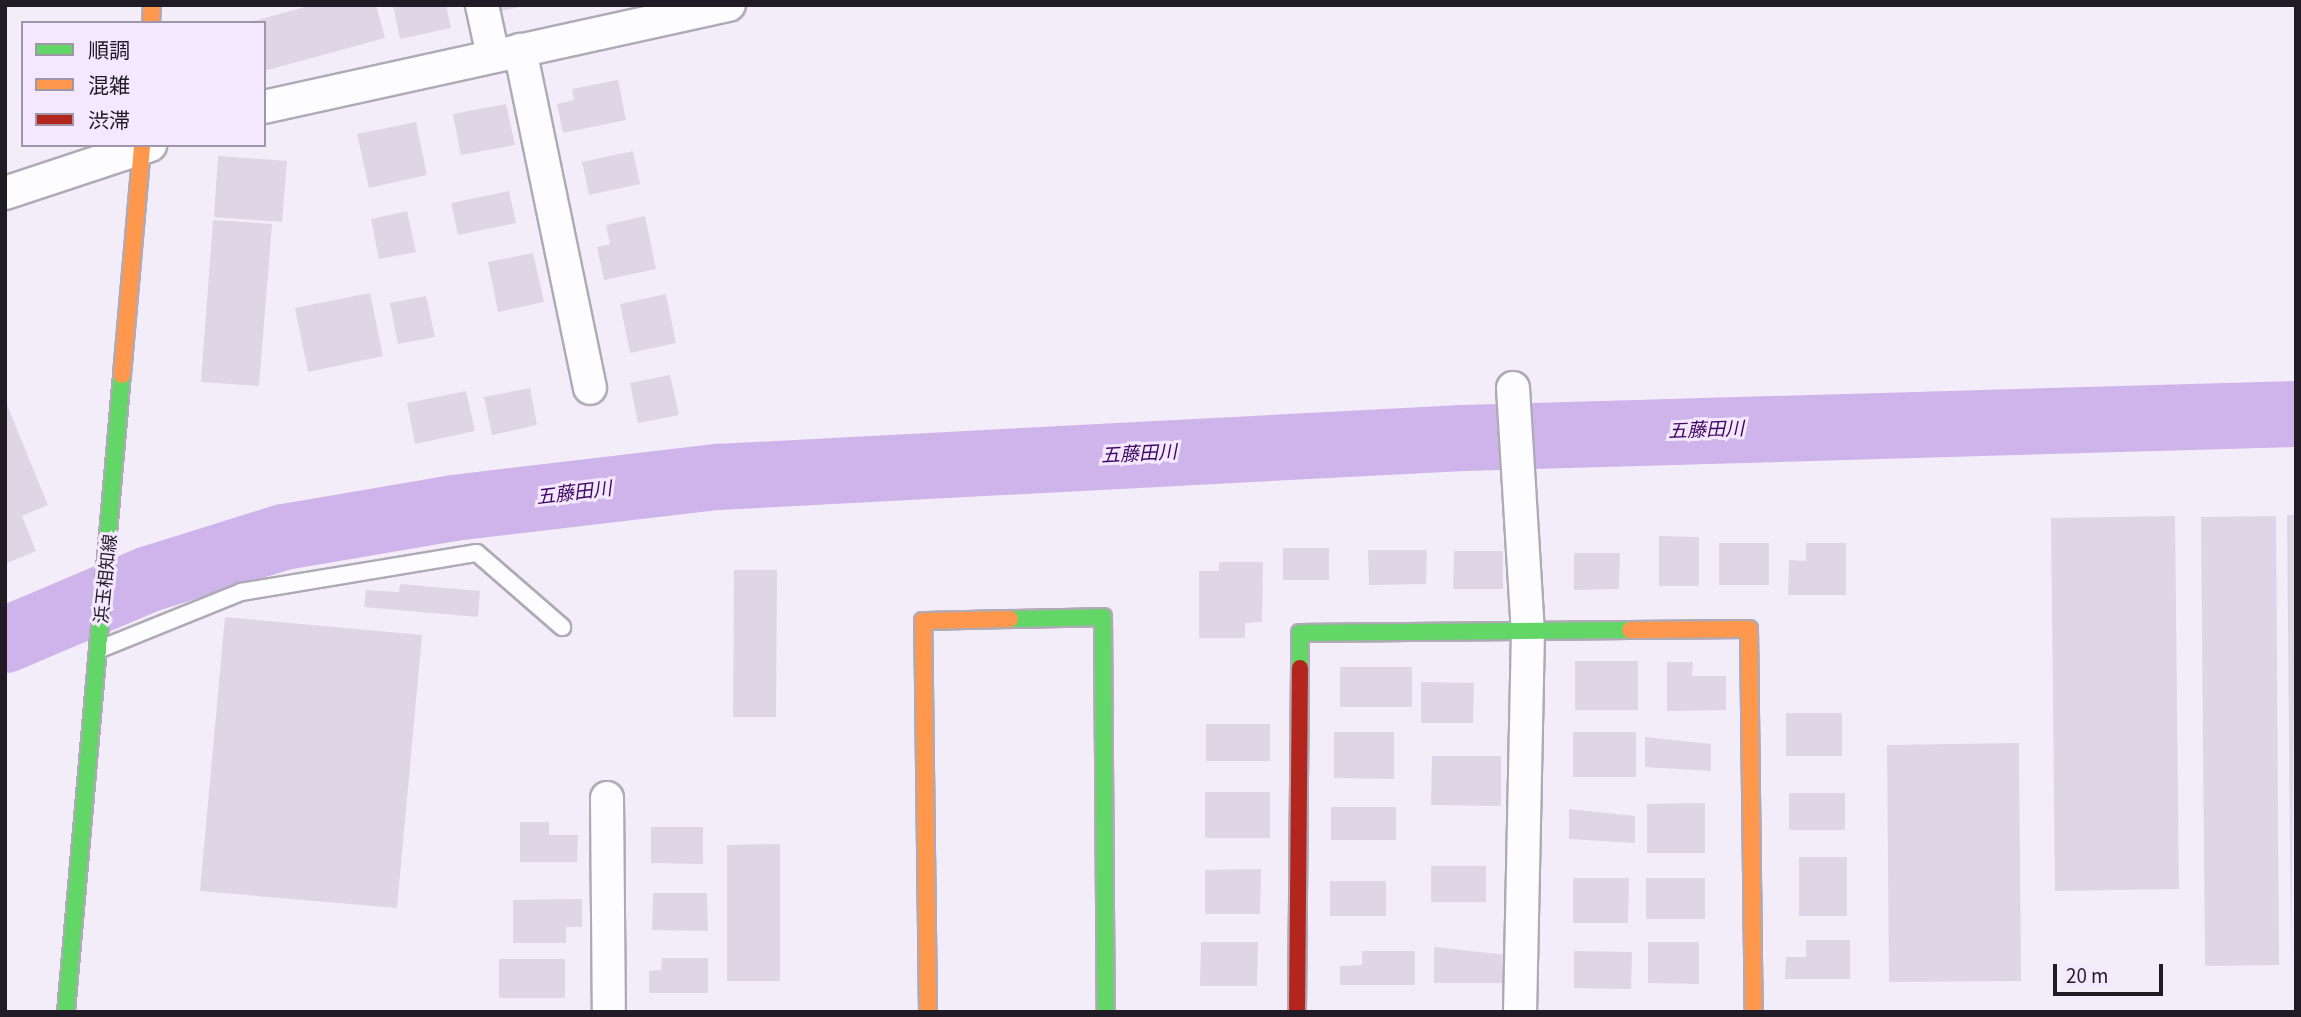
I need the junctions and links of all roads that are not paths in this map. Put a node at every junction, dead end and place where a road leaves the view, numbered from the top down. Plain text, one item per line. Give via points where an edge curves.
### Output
1 (482, 5) edge
2 (729, 5) edge
3 (605, 18) edge
4 (506, 53) junction
5 (266, 107) edge
6 (142, 147) edge
7 (145, 147) edge
8 (5, 193) edge
9 (590, 388) dead end
10 (1513, 388) dead end
11 (562, 627) dead end
12 (1528, 631) junction
13 (100, 649) junction
14 (607, 798) dead end
15 (66, 1012) edge
16 (609, 1012) edge
17 (928, 1012) edge
18 (1106, 1012) edge
19 (1297, 1012) edge
20 (1520, 1012) edge
21 (1754, 1012) edge

1 - 4 street
2 - 3 street
3 - 4 street
4 - 5 street
4 - 9 street
6 - 8 street
7 - 13 street, 浜玉相知線
10 - 12 street
11 - 13 lane via 477,552 241,592
12 - 19 street via 1300,633
12 - 20 street
12 - 21 street via 1749,629
13 - 15 street, 浜玉相知線
14 - 16 street
17 - 18 street via 923,621 1103,617

